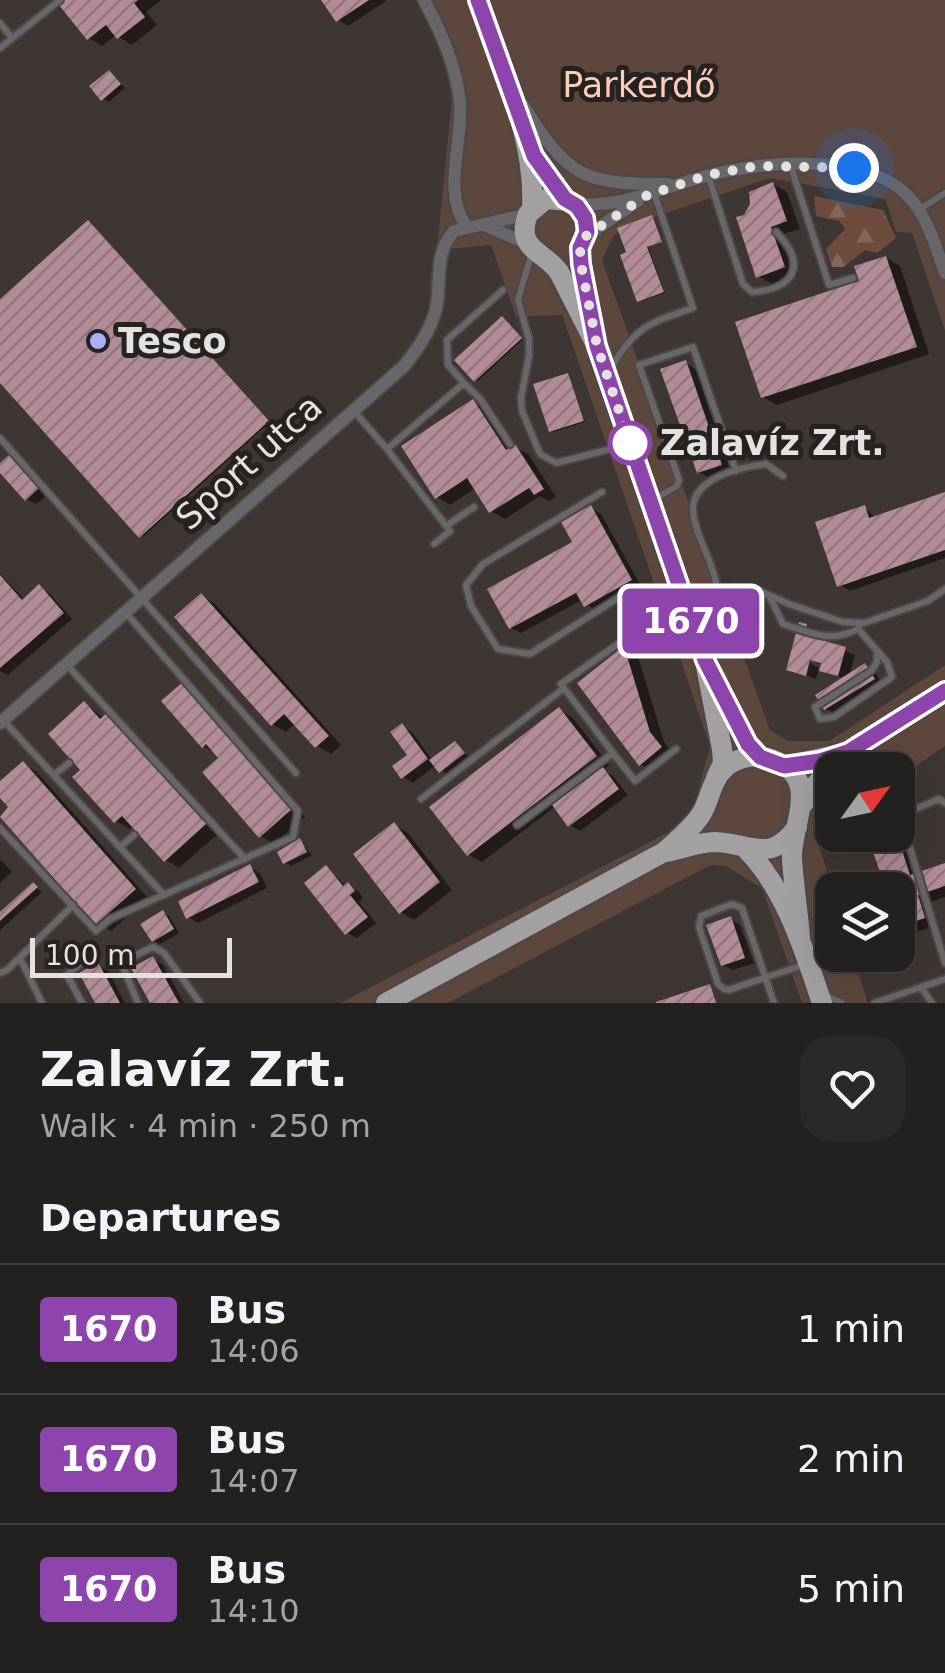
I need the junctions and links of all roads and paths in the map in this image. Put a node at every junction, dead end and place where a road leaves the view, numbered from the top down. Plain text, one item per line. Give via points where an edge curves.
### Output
1 (60, 0) edge
2 (424, 0) edge
3 (478, 0) edge
4 (0, 23) edge
5 (12, 38) junction
6 (0, 48) edge
7 (505, 78) junction
8 (524, 134) junction
9 (790, 165) junction
10 (708, 175) junction
11 (680, 184) junction
12 (945, 193) edge
13 (650, 194) junction
14 (569, 201) junction
15 (919, 210) junction
16 (530, 211) junction
17 (484, 225) junction
18 (466, 226) junction
19 (776, 232) dead end
20 (583, 242) junction
21 (537, 252) junction
22 (945, 273) edge
23 (852, 278) dead end
24 (503, 290) dead end
25 (597, 346) junction
26 (607, 375) junction
27 (464, 382) junction
28 (352, 410) junction
29 (0, 438) edge
30 (510, 444) dead end
31 (630, 444) junction
32 (387, 449) junction
33 (736, 472) junction
34 (783, 476) dead end
35 (602, 492) dead end
36 (650, 501) junction
37 (474, 507) dead end
38 (446, 526) junction
39 (434, 544) dead end
40 (945, 589) edge
41 (769, 594) junction
42 (717, 595) junction
43 (142, 597) junction
44 (125, 612) junction
45 (688, 612) junction
46 (861, 626) junction
47 (647, 630) junction
48 (696, 634) junction
49 (877, 653) junction
50 (705, 660) junction
51 (66, 664) junction
52 (564, 688) junction
53 (945, 691) edge
54 (3, 717) edge
55 (676, 749) dead end
56 (848, 752) edge
57 (613, 753) junction
58 (760, 757) junction
59 (69, 762) dead end
60 (815, 762) edge
61 (784, 766) junction
62 (55, 774) junction
63 (296, 774) dead end
64 (716, 778) junction
65 (815, 784) edge
66 (421, 799) dead end
67 (709, 800) junction
68 (943, 800) edge
69 (802, 804) junction
70 (915, 810) edge
71 (517, 825) dead end
72 (797, 826) junction
73 (0, 828) edge
74 (134, 835) dead end
75 (120, 847) junction
76 (741, 848) junction
77 (664, 852) junction
78 (910, 852) edge
79 (244, 859) junction
80 (164, 895) junction
81 (73, 905) junction
82 (800, 938) junction
83 (74, 944) dead end
84 (20, 958) junction
85 (809, 963) junction
86 (945, 963) edge
87 (0, 973) edge
88 (766, 977) junction
89 (945, 979) edge
90 (921, 987) junction
91 (821, 998) edge
92 (42, 1003) edge
93 (82, 1003) edge
94 (138, 1003) edge
95 (200, 1003) edge
96 (386, 1003) edge
97 (774, 1003) edge
98 (842, 1003) edge
99 (874, 1003) edge
100 (932, 1003) edge

1 - 5 lane
2 - 18 street via 459,90 454,202
3 - 7 main road
4 - 5 lane
5 - 6 lane
7 - 8 main road
7 - 11 street via 548,144 579,172 608,183
8 - 14 main road
8 - 16 main road via 532,171
9 - 10 street
9 - 15 street via 869,173 893,184
9 - 23 lane via 830,285
10 - 11 street
10 - 19 lane via 743,284 752,292 787,282 794,273
11 - 13 street
12 - 15 lane
13 - 14 street via 592,205
13 - 20 street
13 - 26 lane via 694,308 634,333
14 - 16 main road via 546,199
14 - 20 main road via 585,218
15 - 22 street
16 - 17 street
16 - 21 main road via 524,227
17 - 18 street
17 - 21 street
18 - 28 street, Sport utca via 454,230 440,254 427,334 404,366
20 - 21 main road via 566,259
20 - 25 main road
21 - 25 main road via 570,290
21 - 31 lane via 518,300 530,356 522,411 540,454 556,463
24 - 27 lane via 446,340 448,366
25 - 26 main road
26 - 31 main road
27 - 30 lane
27 - 32 lane
28 - 32 lane
28 - 43 street, Sport utca
29 - 43 lane
31 - 36 main road
32 - 38 lane
33 - 34 lane via 766,464
33 - 36 lane via 693,347 639,365 679,480
33 - 42 lane via 710,481 693,502
35 - 47 lane via 483,564 466,584 470,606 498,650 530,654 632,590
36 - 45 main road
37 - 38 lane
38 - 39 lane via 450,531
40 - 46 lane
41 - 42 lane via 744,586
41 - 46 lane
41 - 46 lane via 783,624 826,638
42 - 48 lane
43 - 44 street, Sport utca
43 - 63 lane
44 - 51 street, Sport utca
44 - 79 lane via 298,811 293,837
45 - 47 lane
45 - 48 main road
46 - 49 lane
47 - 52 lane via 629,636
48 - 50 main road
49 - 49 lane via 887,662 889,682 820,719 815,707 871,671
50 - 58 main road
50 - 64 main road via 722,749
51 - 54 street, Sport utca
51 - 79 lane
52 - 57 lane
52 - 66 lane
53 - 56 main road
54 - 62 lane
55 - 57 lane via 635,781
57 - 71 lane
58 - 61 main road
58 - 64 main road via 735,761
59 - 62 lane
60 - 61 main road
61 - 69 main road via 796,779
62 - 75 lane
64 - 67 main road
65 - 69 main road
67 - 76 main road via 717,830
67 - 77 main road
68 - 70 lane
69 - 72 main road
72 - 76 main road via 780,844
72 - 82 main road via 792,861
73 - 81 lane
74 - 75 lane
75 - 80 lane
76 - 77 main road via 715,842
76 - 82 main road via 762,865
77 - 96 main road
78 - 86 lane
79 - 80 lane
80 - 81 lane via 96,931
81 - 84 lane
82 - 85 main road
83 - 93 lane via 82,962 68,975
84 - 87 lane
84 - 92 lane
85 - 88 lane
85 - 91 main road
88 - 88 lane via 739,905 701,916 718,984 724,989
88 - 97 lane
89 - 90 lane
90 - 99 lane
90 - 100 lane
91 - 98 lane
94 - 95 lane via 123,967 153,947

